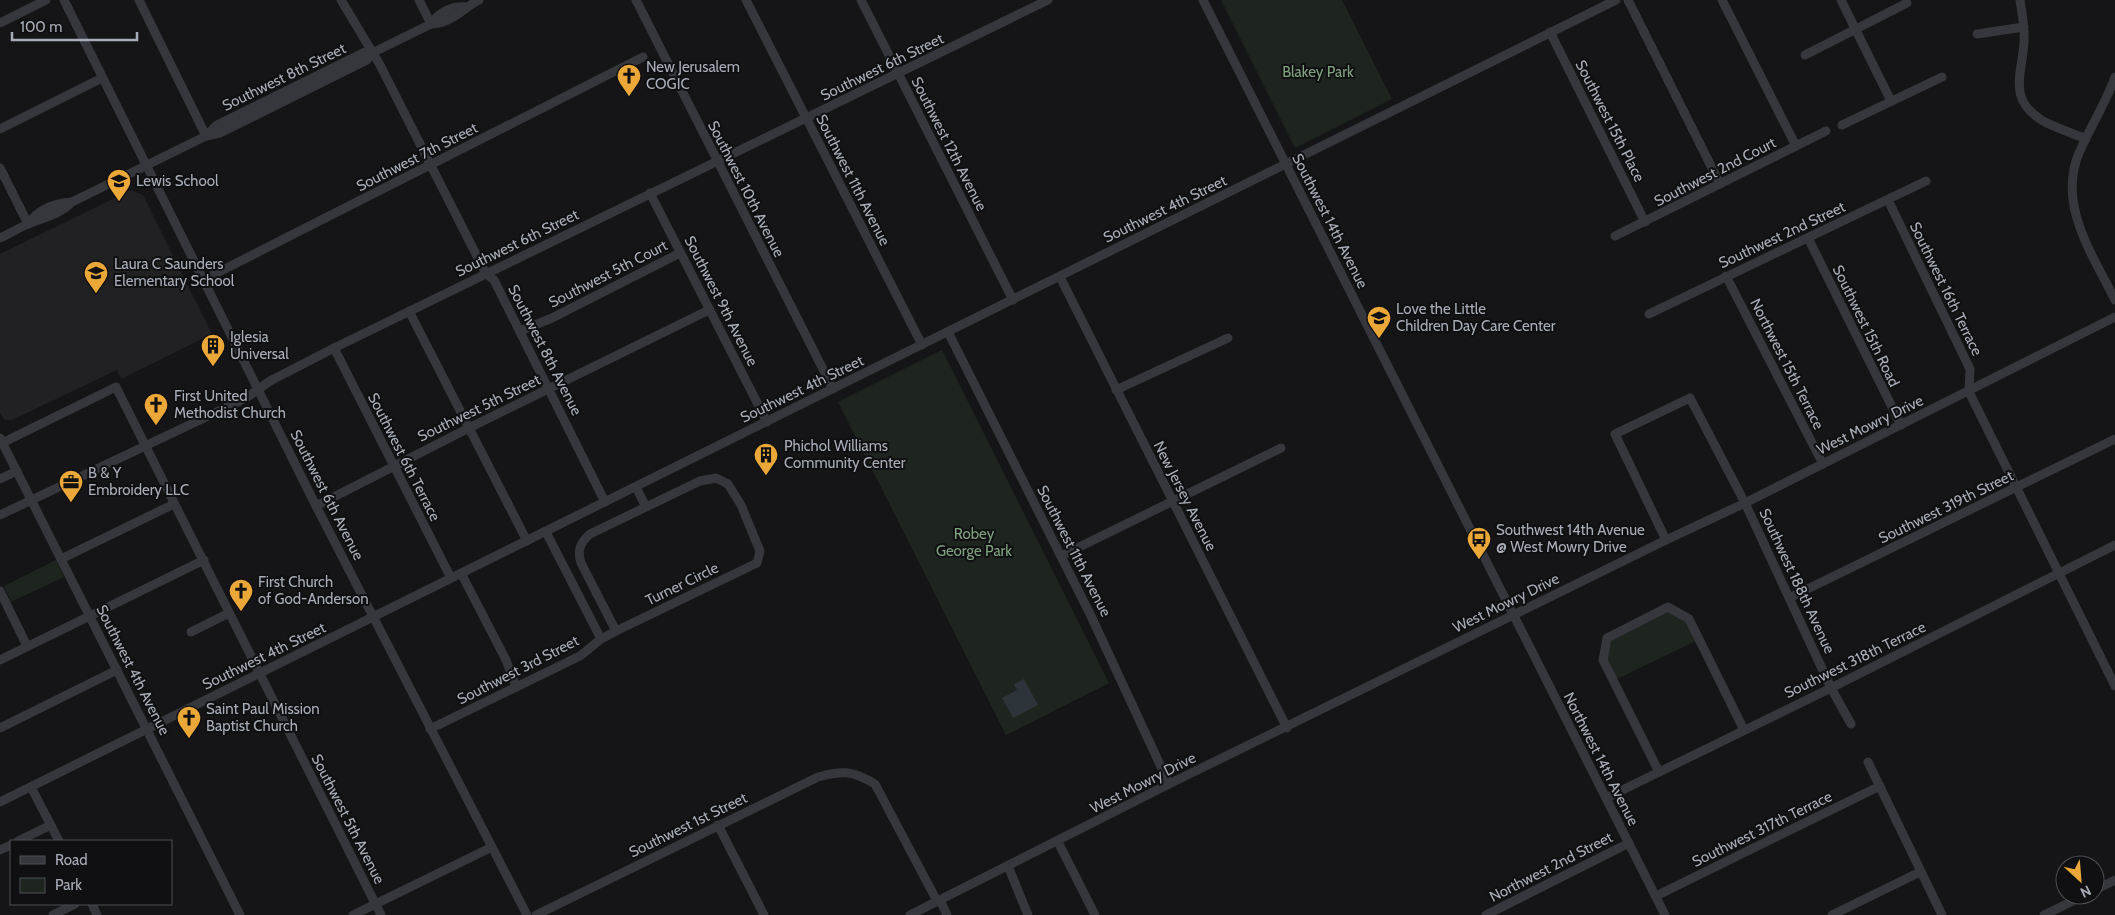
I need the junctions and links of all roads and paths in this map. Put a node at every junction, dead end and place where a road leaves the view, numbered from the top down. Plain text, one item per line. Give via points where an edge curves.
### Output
1 (46, 0) edge
2 (64, 0) edge
3 (139, 0) edge
4 (341, 0) edge
5 (419, 0) edge
6 (479, 0) edge
7 (636, 0) edge
8 (746, 0) edge
9 (861, 0) edge
10 (1048, 0) edge
11 (1203, 0) edge
12 (1616, 0) edge
13 (1628, 0) edge
14 (1722, 0) edge
15 (1840, 0) edge
16 (2020, 0) edge
17 (1907, 3) dead end
18 (0, 23) edge
19 (431, 24) junction
20 (2024, 27) junction
21 (1855, 29) junction
22 (1550, 32) junction
23 (1977, 34) dead end
24 (372, 53) junction
25 (1805, 55) dead end
26 (643, 57) dead end
27 (898, 74) junction
28 (1942, 77) dead end
29 (2115, 77) edge
30 (102, 78) junction
31 (1891, 101) junction
32 (806, 117) junction
33 (1842, 126) dead end
34 (0, 129) edge
35 (1826, 131) dead end
36 (206, 136) junction
37 (2086, 139) junction
38 (1796, 146) junction
39 (717, 161) junction
40 (1286, 164) junction
41 (430, 165) junction
42 (145, 166) junction
43 (0, 168) edge
44 (1926, 181) dead end
45 (1720, 184) junction
46 (650, 193) junction
47 (1888, 200) junction
48 (1645, 222) junction
49 (28, 224) junction
50 (1615, 236) dead end
51 (0, 238) edge
52 (1808, 238) junction
53 (680, 253) junction
54 (486, 274) junction
55 (1726, 276) junction
56 (1060, 277) junction
57 (203, 280) junction
58 (1013, 300) junction
59 (2115, 300) edge
60 (709, 310) junction
61 (409, 311) junction
62 (1649, 314) dead end
63 (2115, 317) edge
64 (520, 331) junction
65 (948, 332) junction
66 (1228, 338) dead end
67 (922, 345) junction
68 (334, 348) junction
69 (550, 389) junction
70 (833, 389) junction
71 (258, 390) junction
72 (1116, 390) junction
73 (1969, 392) junction
74 (767, 422) junction
75 (1900, 426) junction
76 (469, 428) junction
77 (2115, 439) edge
78 (1, 440) edge
79 (145, 447) junction
80 (1281, 448) dead end
81 (1823, 464) junction
82 (393, 466) junction
83 (17, 471) junction
84 (0, 479) edge
85 (636, 487) junction
86 (2016, 489) junction
87 (30, 501) junction
88 (605, 502) junction
89 (1173, 503) junction
90 (174, 504) junction
91 (1745, 504) junction
92 (316, 506) junction
93 (646, 507) junction
94 (0, 515) edge
95 (546, 532) junction
96 (1666, 540) junction
97 (527, 541) junction
98 (2115, 545) edge
99 (1061, 556) junction
100 (61, 559) junction
101 (204, 560) junction
102 (461, 573) junction
103 (2060, 573) junction
104 (451, 578) junction
105 (0, 591) edge
106 (1789, 598) junction
107 (229, 613) junction
108 (1513, 615) junction
109 (90, 616) junction
110 (374, 617) junction
111 (616, 631) junction
112 (190, 632) dead end
113 (601, 639) junction
114 (27, 646) junction
115 (0, 660) edge
116 (117, 670) junction
117 (259, 674) junction
118 (2115, 686) edge
119 (516, 688) junction
120 (1831, 688) junction
121 (1851, 724) dead end
122 (0, 728) edge
123 (1287, 728) junction
124 (147, 729) junction
125 (430, 729) junction
126 (1744, 730) junction
127 (1868, 762) dead end
128 (1659, 772) junction
129 (1169, 784) junction
130 (1880, 786) junction
131 (31, 787) junction
132 (1606, 798) junction
133 (0, 802) edge
134 (51, 825) junction
135 (718, 825) junction
136 (20, 840) edge
137 (58, 840) edge
138 (1058, 842) junction
139 (1628, 844) junction
140 (492, 847) junction
141 (1008, 866) junction
142 (1920, 872) junction
143 (1656, 896) junction
144 (938, 901) junction
145 (375, 904) junction
146 (73, 905) edge
147 (2064, 905) edge
148 (53, 915) edge
149 (240, 915) edge
150 (353, 915) edge
151 (381, 915) edge
152 (527, 915) edge
153 (536, 915) edge
154 (764, 915) edge
155 (910, 915) edge
156 (948, 915) edge
157 (1028, 915) edge
158 (1095, 915) edge
159 (1486, 915) edge
160 (1665, 915) edge
161 (1832, 915) edge
162 (1942, 915) edge
163 (2044, 915) edge

1 - 18 street
2 - 30 street, Southwest 6th Avenue
3 - 36 street
4 - 24 street, Southwest 8th Avenue
5 - 19 street
6 - 19 street, Southwest 8th Street via 460,14 440,24
7 - 39 street, Southwest 10th Avenue
8 - 32 street, Southwest 11th Avenue
9 - 27 street, Southwest 12th Avenue
10 - 27 street, Southwest 6th Street
11 - 40 street, Southwest 14th Avenue
12 - 22 street, Southwest 4th Street
13 - 45 street
14 - 38 street
15 - 21 street
16 - 20 street
17 - 21 street
19 - 24 street, Southwest 8th Street
20 - 23 street
20 - 37 street via 2018,87 2022,101 2042,120
21 - 25 street
21 - 31 street
22 - 40 street, Southwest 4th Street
22 - 48 street, Southwest 15th Place
24 - 36 street, Southwest 8th Street via 367,60 220,133
24 - 41 street, Southwest 8th Avenue
26 - 41 street, Southwest 7th Street
27 - 32 street, Southwest 6th Street
27 - 58 street, Southwest 12th Avenue
28 - 31 street
29 - 37 street
30 - 34 street
30 - 42 street, Southwest 6th Avenue
31 - 33 street
32 - 39 street, Southwest 6th Street
32 - 67 street, Southwest 11th Avenue
35 - 38 street, Southwest 2nd Court
36 - 42 street, Southwest 8th Street
37 - 59 street via 2073,171 2074,209 2080,230
38 - 45 street, Southwest 2nd Court
39 - 46 street, Southwest 6th Street
39 - 70 street, Southwest 10th Avenue
40 - 56 street, Southwest 4th Street
40 - 108 street, Southwest 14th Avenue
41 - 54 street, Southwest 8th Avenue
41 - 57 street, Southwest 7th Street
42 - 49 street, Southwest 8th Street via 36,223
42 - 57 street, Southwest 6th Avenue
43 - 49 street
44 - 47 street, Southwest 2nd Street
45 - 48 street, Southwest 2nd Court
46 - 53 street, Southwest 9th Avenue
46 - 54 street, Southwest 6th Street
47 - 52 street, Southwest 2nd Street
47 - 73 street, Southwest 16th Terrace via 1970,369
48 - 50 street, Southwest 2nd Court
49 - 51 street, Southwest 8th Street
52 - 55 street, Southwest 2nd Street
52 - 75 street, Southwest 15th Road
53 - 60 street, Southwest 9th Avenue
53 - 64 street, Southwest 5th Court
54 - 61 street, Southwest 6th Street
54 - 64 street, Southwest 8th Avenue via 494,280
55 - 62 street, Southwest 2nd Street
55 - 81 street, Northwest 15th Terrace
56 - 58 street, Southwest 4th Street
56 - 72 street, New Jersey Avenue
57 - 71 street, Southwest 6th Avenue
58 - 65 street, Southwest 4th Street
60 - 69 street, Southwest 5th Street
60 - 74 street, Southwest 9th Avenue
61 - 68 street, Southwest 6th Street
61 - 76 street
63 - 73 street, West Mowry Drive
64 - 69 street, Southwest 8th Avenue
65 - 67 street, Southwest 4th Street
65 - 99 street, Southwest 11th Avenue
66 - 72 street
67 - 70 street, Southwest 4th Street
68 - 71 street, Southwest 6th Street
68 - 82 street, Southwest 6th Terrace
69 - 76 street, Southwest 5th Street
69 - 88 street, Southwest 8th Avenue
70 - 74 street, Southwest 4th Street
71 - 79 street, Southwest 6th Street
71 - 92 street, Southwest 6th Avenue
72 - 89 street, New Jersey Avenue
73 - 75 street, West Mowry Drive
73 - 86 street
74 - 85 street, Southwest 4th Street
75 - 81 street, West Mowry Drive
76 - 82 street, Southwest 5th Street
76 - 97 street
77 - 86 street, Southwest 319th Street
78 - 79 street, Southwest 5th Avenue via 116,387
78 - 83 street, Southwest 4th Avenue
79 - 87 street, Southwest 6th Street
79 - 90 street, Southwest 5th Avenue
80 - 89 street
81 - 91 street, West Mowry Drive
82 - 92 street, Southwest 5th Street
82 - 104 street, Southwest 6th Terrace
83 - 84 street
83 - 87 street, Southwest 4th Avenue
85 - 88 street, Southwest 4th Street
85 - 93 street
86 - 103 street
86 - 106 street, Southwest 319th Street
87 - 94 street, Southwest 6th Street
87 - 100 street, Southwest 4th Avenue
88 - 95 street, Southwest 4th Street
89 - 99 street
89 - 123 street, New Jersey Avenue
90 - 100 street
90 - 101 street, Southwest 5th Avenue
91 - 96 street, West Mowry Drive
91 - 96 street, Southwest 188th Avenue via 1690,398 1615,434
91 - 106 street, Southwest 188th Avenue
92 - 110 street, Southwest 6th Avenue
93 - 111 street, Turner Circle via 590,534 581,542 578,553
93 - 111 street, Turner Circle via 700,481 716,478 728,484 741,505 760,551 757,563 752,566
95 - 97 street, Southwest 4th Street
95 - 113 street
96 - 108 street, West Mowry Drive
97 - 102 street, Southwest 4th Street
98 - 103 street, Southwest 318th Terrace
99 - 129 street, Southwest 11th Avenue
100 - 109 street, Southwest 4th Avenue
101 - 107 street, Southwest 5th Avenue
101 - 109 street
102 - 104 street, Southwest 4th Street
102 - 119 street via 506,660
103 - 118 street
103 - 120 street, Southwest 318th Terrace
104 - 110 street, Southwest 4th Street
105 - 114 street
106 - 120 street, Southwest 188th Avenue
107 - 112 street
107 - 117 street, Southwest 5th Avenue
108 - 123 street, West Mowry Drive
108 - 132 street, Northwest 14th Avenue
109 - 114 street
109 - 116 street, Southwest 4th Avenue
110 - 117 street, Southwest 4th Street
110 - 125 street, Southwest 6th Avenue
111 - 113 street, Southwest 3rd Street
113 - 119 street, Southwest 3rd Street via 580,656
114 - 115 street
116 - 122 street
116 - 124 street, Southwest 4th Avenue
117 - 124 street, Southwest 4th Street
117 - 145 street, Southwest 5th Avenue
119 - 125 street, Southwest 3rd Street
120 - 121 street, Southwest 188th Avenue
120 - 126 street, Southwest 318th Terrace
123 - 129 street, West Mowry Drive
124 - 131 street, Southwest 4th Street
124 - 149 street, Southwest 4th Avenue
125 - 140 street, Southwest 6th Avenue
126 - 128 street, Southwest 318th Terrace
126 - 128 street via 1689,619 1668,607 1607,638 1603,660
127 - 130 street
128 - 132 street, Southwest 318th Terrace
129 - 138 street, West Mowry Drive
130 - 142 street
130 - 143 street, Southwest 317th Terrace
131 - 133 street, Southwest 4th Street
131 - 134 street
132 - 139 street, Northwest 14th Avenue
134 - 136 street
134 - 137 street
135 - 144 street, Southwest 1st Street via 818,777 838,772 856,773 875,784
135 - 153 street, Southwest 1st Street
135 - 154 street
138 - 141 street, West Mowry Drive
138 - 158 street
139 - 143 street, Northwest 14th Avenue
139 - 159 street, Northwest 2nd Street
140 - 145 street
140 - 152 street, Southwest 6th Avenue
141 - 144 street, West Mowry Drive
141 - 157 street
142 - 161 street
142 - 162 street
143 - 160 street, Northwest 14th Avenue
144 - 155 street, West Mowry Drive
144 - 156 street
145 - 150 street
145 - 151 street, Southwest 5th Avenue
146 - 148 street
147 - 163 street

